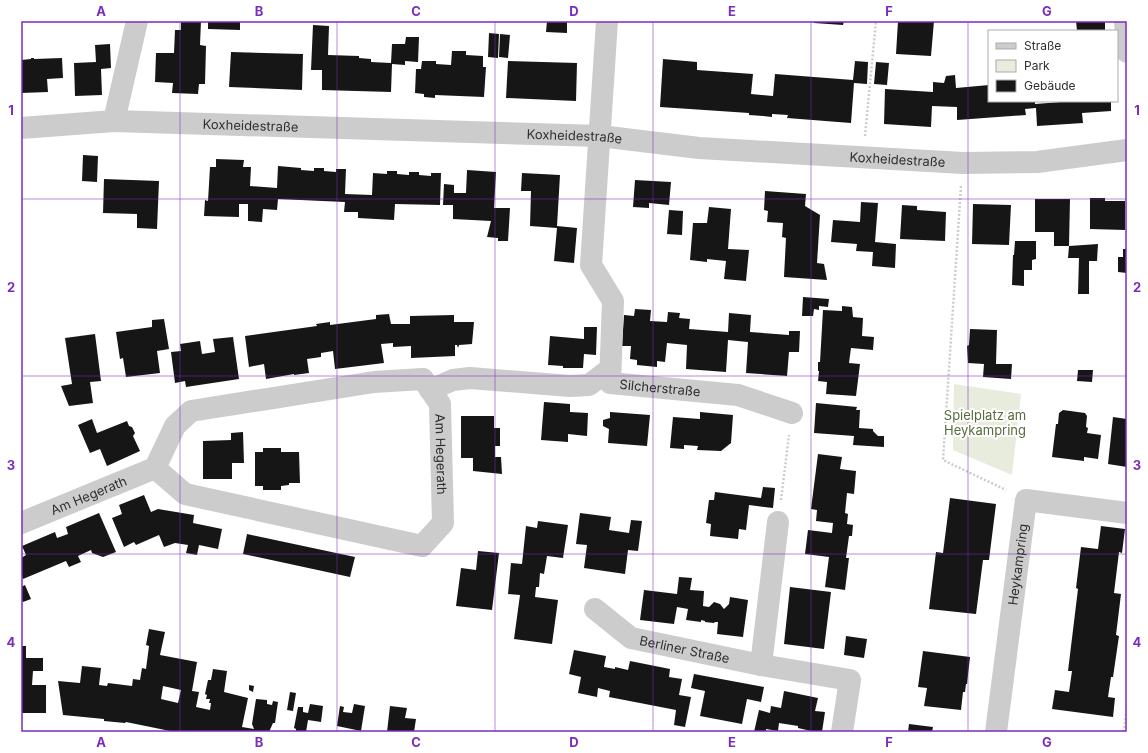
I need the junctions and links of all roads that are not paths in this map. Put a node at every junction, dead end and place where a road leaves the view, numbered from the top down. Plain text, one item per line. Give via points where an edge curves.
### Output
1 (137, 21) edge
2 (607, 21) edge
3 (1125, 21) edge
4 (1127, 52) edge
5 (114, 121) junction
6 (21, 128) edge
7 (600, 136) junction
8 (1127, 150) edge
9 (610, 369) junction
10 (430, 390) junction
11 (792, 412) road end
12 (155, 468) junction
13 (1127, 513) edge
14 (778, 522) road end
15 (21, 523) edge
16 (595, 609) dead end
17 (761, 665) junction
18 (842, 732) edge
19 (999, 732) edge

1 - 5 street
2 - 7 street, Silcherstraße
3 - 4 street
5 - 6 street, Koxheidestraße
5 - 7 street, Koxheidestraße
7 - 8 street, Koxheidestraße via 699,148 963,163 1037,162
7 - 9 street, Silcherstraße via 591,265 613,301
9 - 10 street via 589,385 570,386 470,378 453,380
9 - 11 street, Silcherstraße via 610,383 738,395
10 - 12 street, Am Hegerath via 423,379 374,382 192,410 175,426
10 - 12 street, Am Hegerath via 440,404 442,523 422,546 185,494
12 - 15 street, Am Hegerath
13 - 19 street, Heykampring via 1026,500
14 - 17 street
16 - 17 street, Berliner Straße via 630,638
17 - 18 street, Berliner Straße via 850,680

